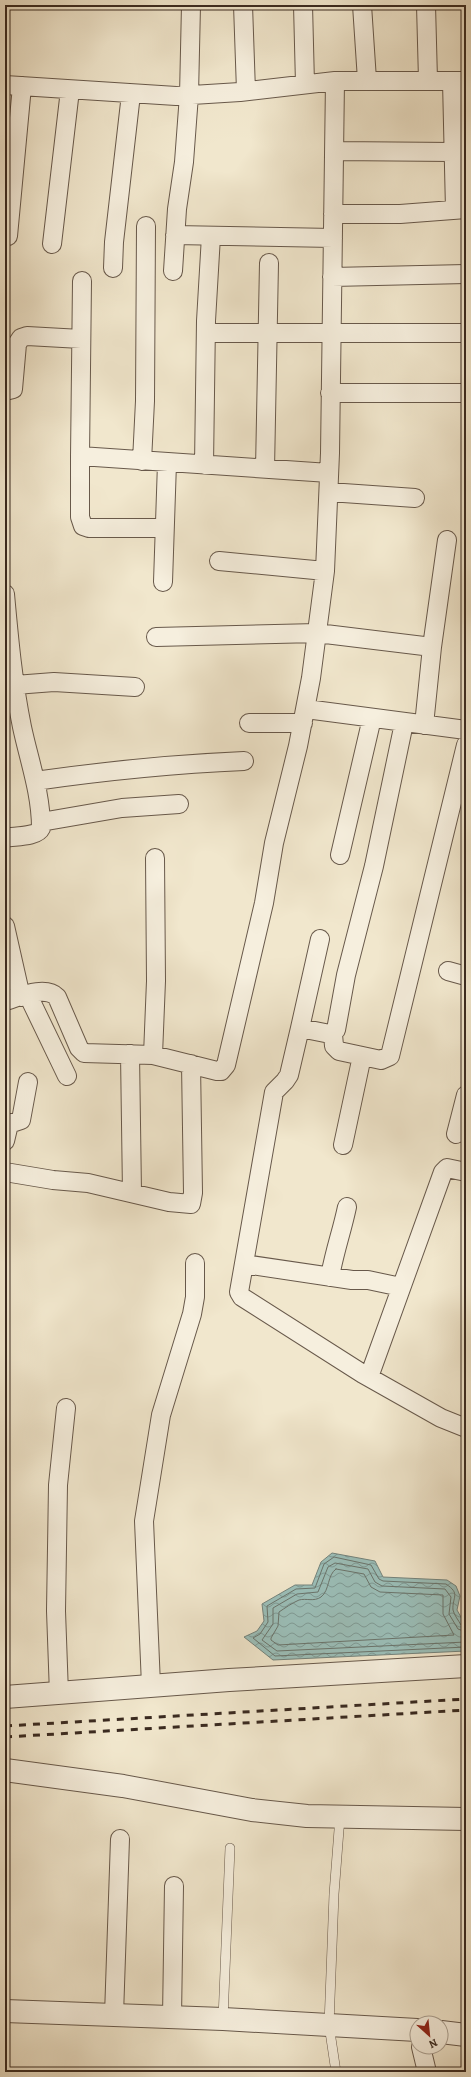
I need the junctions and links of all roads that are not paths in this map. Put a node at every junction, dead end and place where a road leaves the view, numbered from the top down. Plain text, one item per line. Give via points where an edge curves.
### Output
1 (191, 5) edge
2 (243, 5) edge
3 (303, 5) edge
4 (362, 5) edge
5 (426, 5) edge
6 (367, 80) junction
7 (428, 80) junction
8 (335, 81) junction
9 (459, 81) edge
10 (305, 84) junction
11 (13, 86) edge
12 (70, 90) junction
13 (246, 91) junction
14 (131, 94) junction
15 (189, 95) junction
16 (334, 151) junction
17 (454, 152) junction
18 (461, 210) edge
19 (333, 214) junction
20 (146, 226) dead end
21 (175, 235) junction
22 (8, 236) dead end
23 (211, 236) junction
24 (332, 238) junction
25 (52, 244) dead end
26 (269, 263) dead end
27 (113, 268) dead end
28 (173, 271) dead end
29 (466, 274) edge
30 (332, 277) junction
31 (82, 281) dead end
32 (206, 333) junction
33 (267, 333) junction
34 (466, 333) edge
35 (332, 334) junction
36 (81, 339) junction
37 (5, 391) edge
38 (330, 393) junction
39 (466, 393) edge
40 (80, 456) junction
41 (142, 461) junction
42 (166, 462) junction
43 (204, 465) junction
44 (265, 469) junction
45 (329, 473) junction
46 (329, 492) junction
47 (415, 498) dead end
48 (164, 528) junction
49 (447, 540) dead end
50 (219, 561) dead end
51 (325, 571) junction
52 (163, 582) dead end
53 (5, 594) edge
54 (318, 633) junction
55 (156, 637) dead end
56 (432, 647) junction
57 (15, 685) junction
58 (135, 687) dead end
59 (304, 716) junction
60 (372, 718) junction
61 (404, 722) junction
62 (249, 723) dead end
63 (424, 725) junction
64 (466, 730) edge
65 (466, 745) edge
66 (244, 761) dead end
67 (35, 781) junction
68 (179, 804) dead end
69 (41, 822) junction
70 (5, 838) edge
71 (340, 855) dead end
72 (155, 858) dead end
73 (5, 926) edge
74 (320, 939) dead end
75 (448, 971) dead end
76 (466, 976) edge
77 (18, 998) edge
78 (300, 1028) junction
79 (333, 1034) junction
80 (130, 1054) junction
81 (153, 1055) junction
82 (362, 1056) junction
83 (191, 1064) junction
84 (67, 1076) dead end
85 (28, 1082) dead end
86 (465, 1104) edge
87 (456, 1134) dead end
88 (5, 1141) edge
89 (343, 1145) dead end
90 (5, 1172) edge
91 (466, 1172) edge
92 (132, 1193) junction
93 (348, 1207) dead end
94 (195, 1263) dead end
95 (244, 1264) junction
96 (330, 1277) junction
97 (401, 1287) junction
98 (369, 1377) junction
99 (66, 1408) dead end
100 (466, 1428) edge
101 (466, 1666) edge
102 (151, 1685) junction
103 (59, 1694) junction
104 (5, 1697) edge
105 (5, 1770) edge
106 (340, 1817) junction
107 (466, 1819) edge
108 (120, 1840) dead end
109 (230, 1848) dead end
110 (174, 1886) dead end
111 (5, 2010) edge
112 (114, 2015) junction
113 (172, 2017) junction
114 (224, 2019) junction
115 (329, 2025) junction
116 (409, 2030) edge
117 (449, 2033) edge
118 (466, 2035) edge
119 (423, 2055) edge
120 (336, 2072) edge
121 (427, 2072) edge

1 - 15 street
2 - 13 street
3 - 10 street
4 - 6 street
5 - 7 street
6 - 7 street
6 - 8 street
7 - 9 street
8 - 10 street
8 - 16 street
9 - 17 street
10 - 13 street
11 - 12 street
11 - 22 street
12 - 14 street
12 - 25 street
13 - 15 street
14 - 15 street
14 - 27 street
15 - 21 street
16 - 17 street
16 - 19 street
17 - 18 street
18 - 19 street via 400,214
19 - 24 street
20 - 41 street
21 - 23 street
21 - 28 street
23 - 24 street
23 - 32 street
24 - 30 street
26 - 33 street
29 - 30 street
30 - 35 street
31 - 36 street
32 - 33 street
32 - 43 street
33 - 35 street
33 - 44 street
34 - 35 street
35 - 38 street
36 - 37 street via 27,336 21,338 16,350 13,389
36 - 40 street
38 - 39 street
38 - 45 street
40 - 41 street
40 - 48 street via 80,517 83,526
41 - 42 street
42 - 43 street
42 - 48 street
43 - 44 street
44 - 45 street
45 - 46 street
46 - 47 street
46 - 51 street
48 - 52 street
49 - 56 street
50 - 51 street
51 - 54 street
53 - 57 street
54 - 55 street
54 - 56 street
54 - 59 street
56 - 63 street
57 - 58 street via 54,682
57 - 67 street
59 - 60 street
59 - 62 street
59 - 83 street via 226,1065 221,1071 217,1071
60 - 61 street
60 - 71 street
61 - 63 street
61 - 79 street via 374,866
63 - 64 street
65 - 82 street via 392,1051 386,1060
66 - 67 street via 157,766
67 - 69 street
68 - 69 street via 122,808
69 - 70 street via 40,832
72 - 81 street via 156,974
73 - 77 street
74 - 78 street
75 - 76 street
77 - 80 street via 49,992 57,997 82,1052
77 - 84 street
78 - 79 street
78 - 95 street via 287,1078 274,1092
79 - 82 street via 336,1049
80 - 81 street
80 - 92 street
81 - 83 street
82 - 89 street
83 - 92 street via 192,1202 187,1204
85 - 88 street via 21,1120 9,1124
86 - 87 street
90 - 92 street via 88,1183
91 - 97 street via 447,1168 443,1172
93 - 96 street via 337,1241
94 - 102 street via 192,1314 161,1415 145,1514
95 - 96 street
95 - 98 street via 239,1292 242,1297
96 - 97 street via 355,1281 368,1280
97 - 98 street
98 - 100 street via 441,1418
99 - 103 street via 58,1485 56,1604
101 - 102 street
102 - 103 street
103 - 104 street
105 - 106 street via 116,1785 252,1810
106 - 107 street
106 - 115 lane
108 - 112 street
109 - 114 lane
110 - 113 street
111 - 112 street
112 - 113 street
113 - 114 street
114 - 115 street
115 - 116 street
115 - 120 lane
117 - 118 street
119 - 121 street

